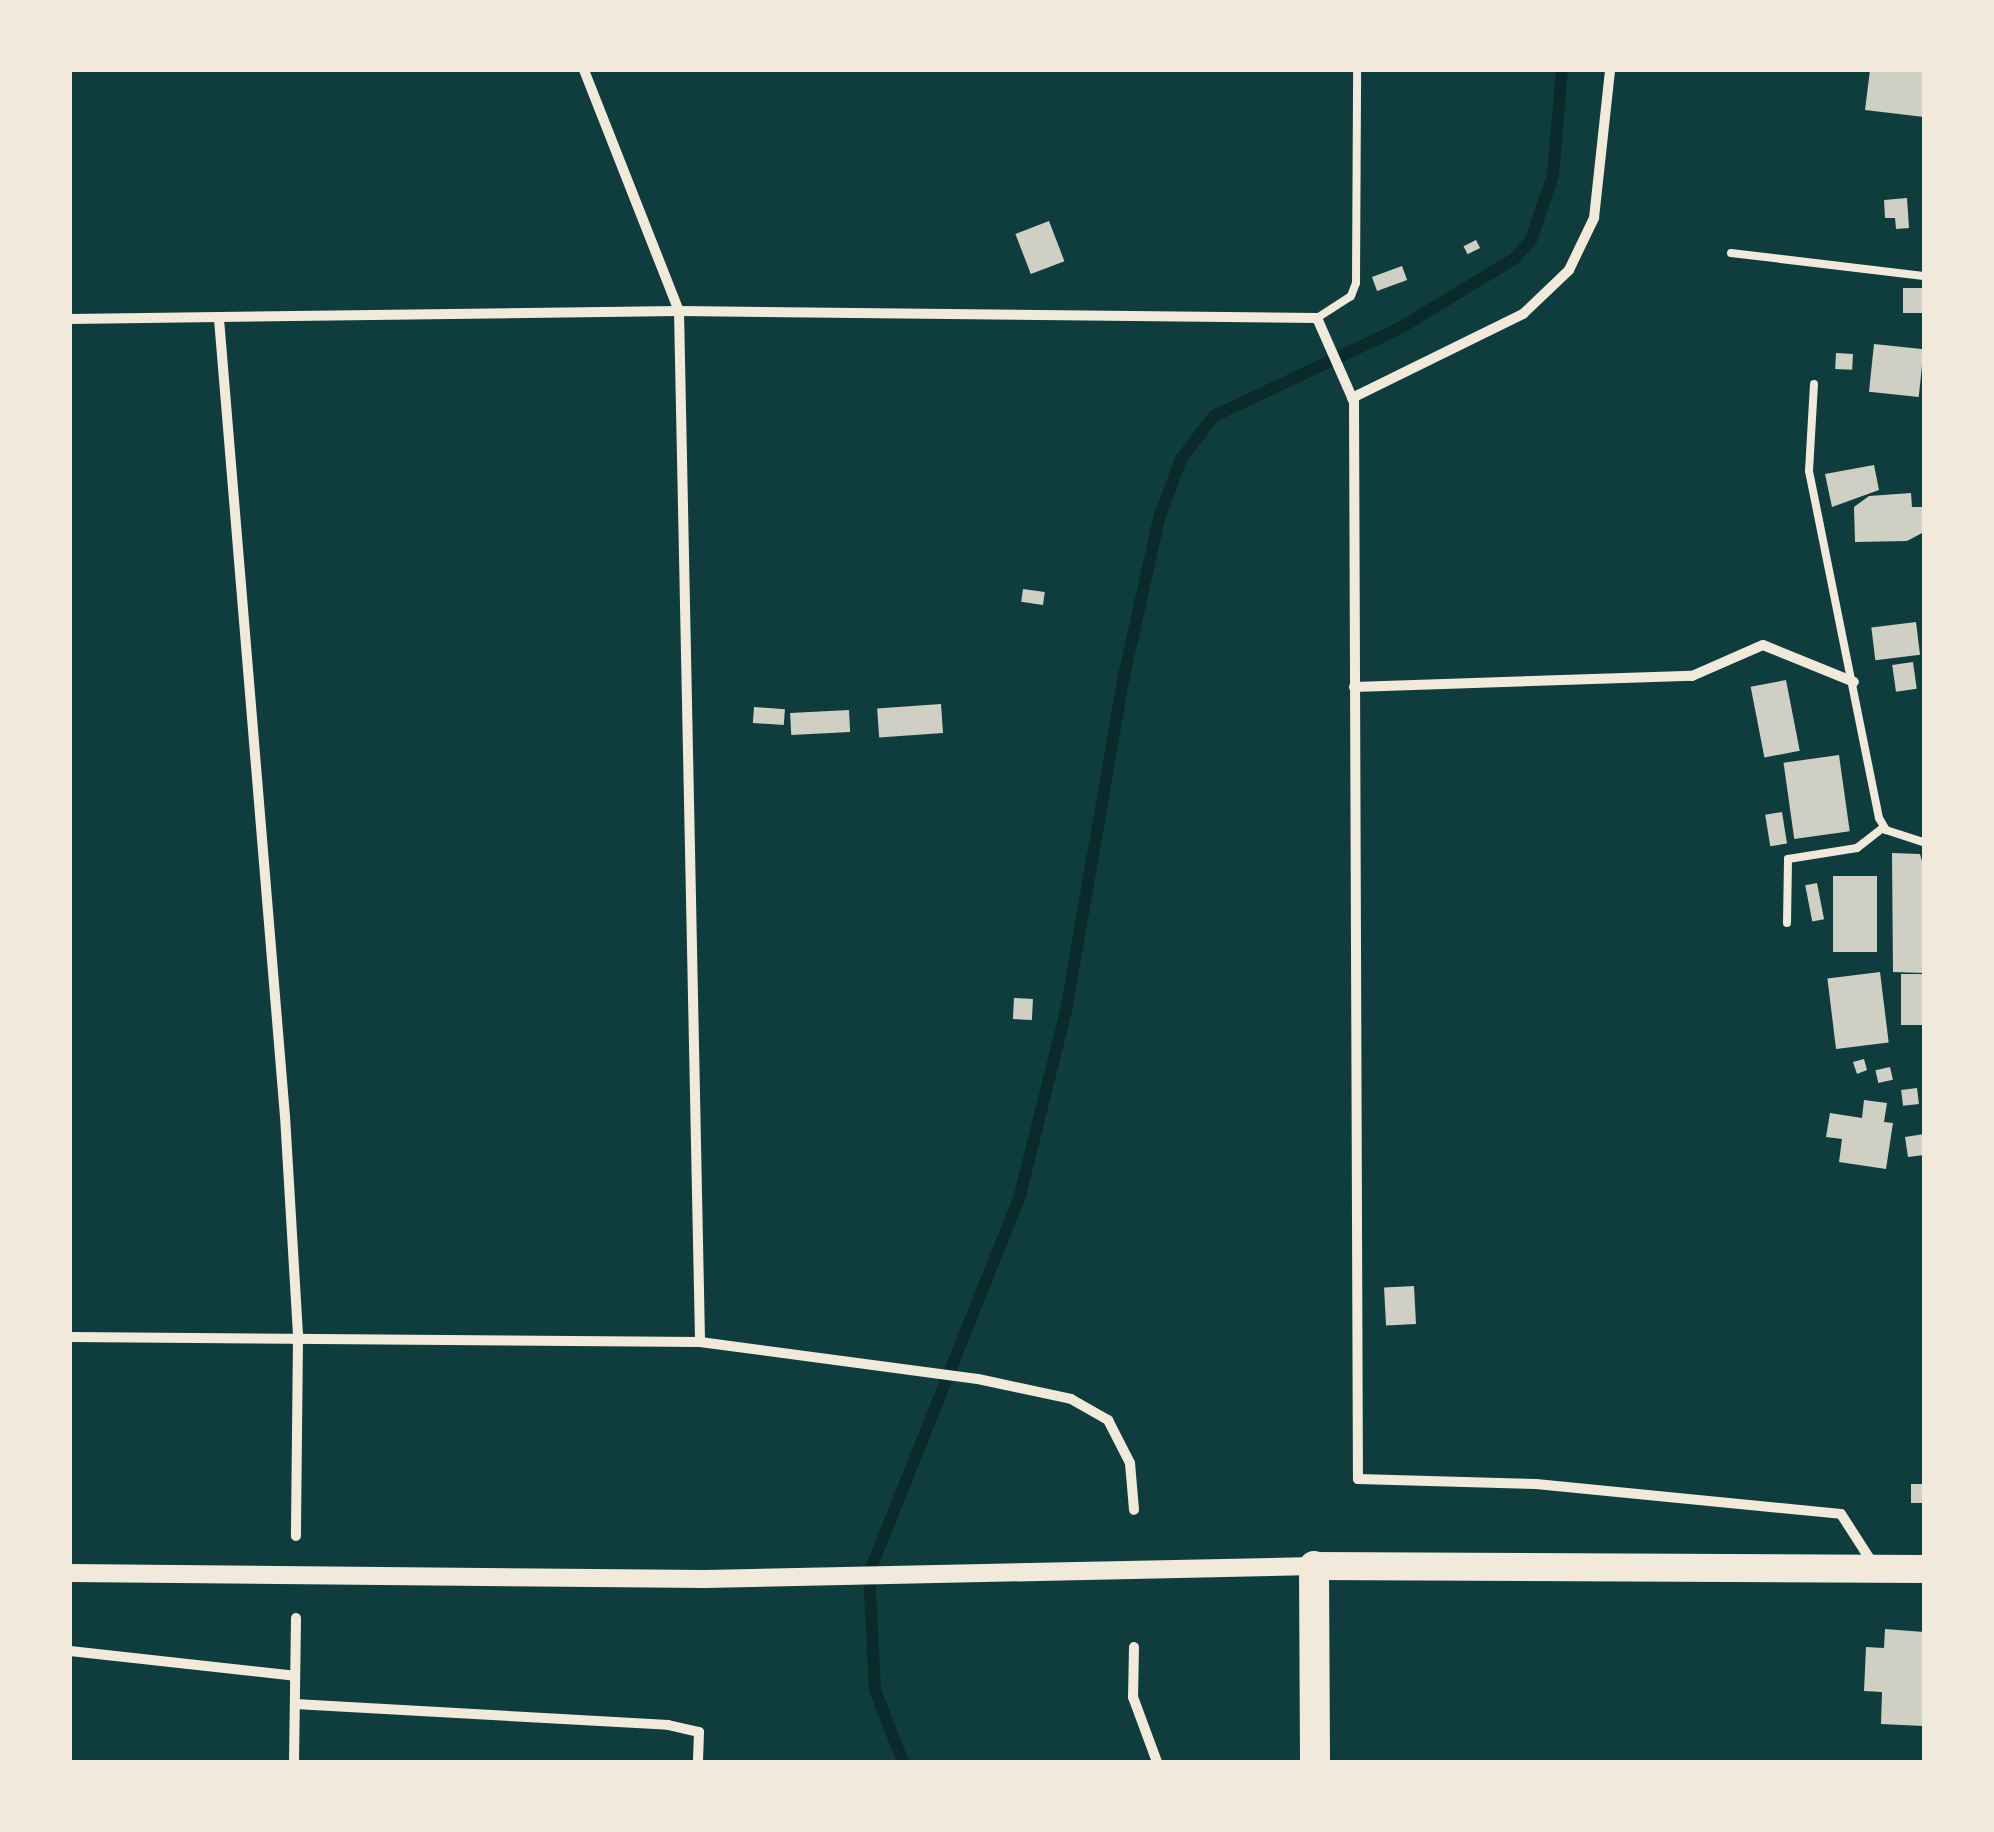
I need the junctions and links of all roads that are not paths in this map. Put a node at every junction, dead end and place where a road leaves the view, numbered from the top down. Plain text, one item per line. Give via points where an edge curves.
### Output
1 (584, 70) edge
2 (1358, 70) edge
3 (1610, 70) edge
4 (1731, 253) dead end
5 (1924, 276) edge
6 (679, 311) junction
7 (70, 319) edge
8 (219, 319) junction
9 (1320, 321) junction
10 (1814, 384) dead end
11 (1350, 394) junction
12 (1854, 682) junction
13 (1354, 687) junction
14 (1884, 827) junction
15 (1924, 842) edge
16 (1787, 923) dead end
17 (70, 1336) edge
18 (298, 1338) junction
19 (700, 1342) junction
20 (1134, 1510) dead end
21 (296, 1536) dead end
22 (1314, 1566) junction
23 (1876, 1568) junction
24 (1924, 1569) edge
25 (70, 1573) edge
26 (296, 1618) dead end
27 (1134, 1647) dead end
28 (70, 1651) edge
29 (295, 1676) junction
30 (295, 1704) junction
31 (294, 1762) edge
32 (698, 1762) edge
33 (1157, 1762) edge
34 (1315, 1762) edge

1 - 6 street
2 - 9 lane via 1356,283 1351,296
3 - 11 street via 1594,218 1569,270 1523,314
4 - 5 lane
6 - 8 street
6 - 9 street
6 - 19 street
7 - 8 street
8 - 18 street
9 - 11 street
10 - 12 lane via 1809,471
11 - 13 street
12 - 13 street via 1762,645 1692,676
12 - 14 lane
13 - 23 street via 1358,1479 1536,1484 1842,1514
14 - 15 lane
14 - 16 lane via 1857,848 1788,859
17 - 18 street
18 - 19 street
18 - 21 street
19 - 20 street via 978,1380 1090,1406 1120,1438
22 - 23 highway
22 - 25 street via 706,1578
22 - 34 highway
23 - 24 highway
26 - 29 street
27 - 33 street via 1133,1696
28 - 29 street
29 - 30 street
30 - 31 street
30 - 32 street via 668,1725 699,1732

